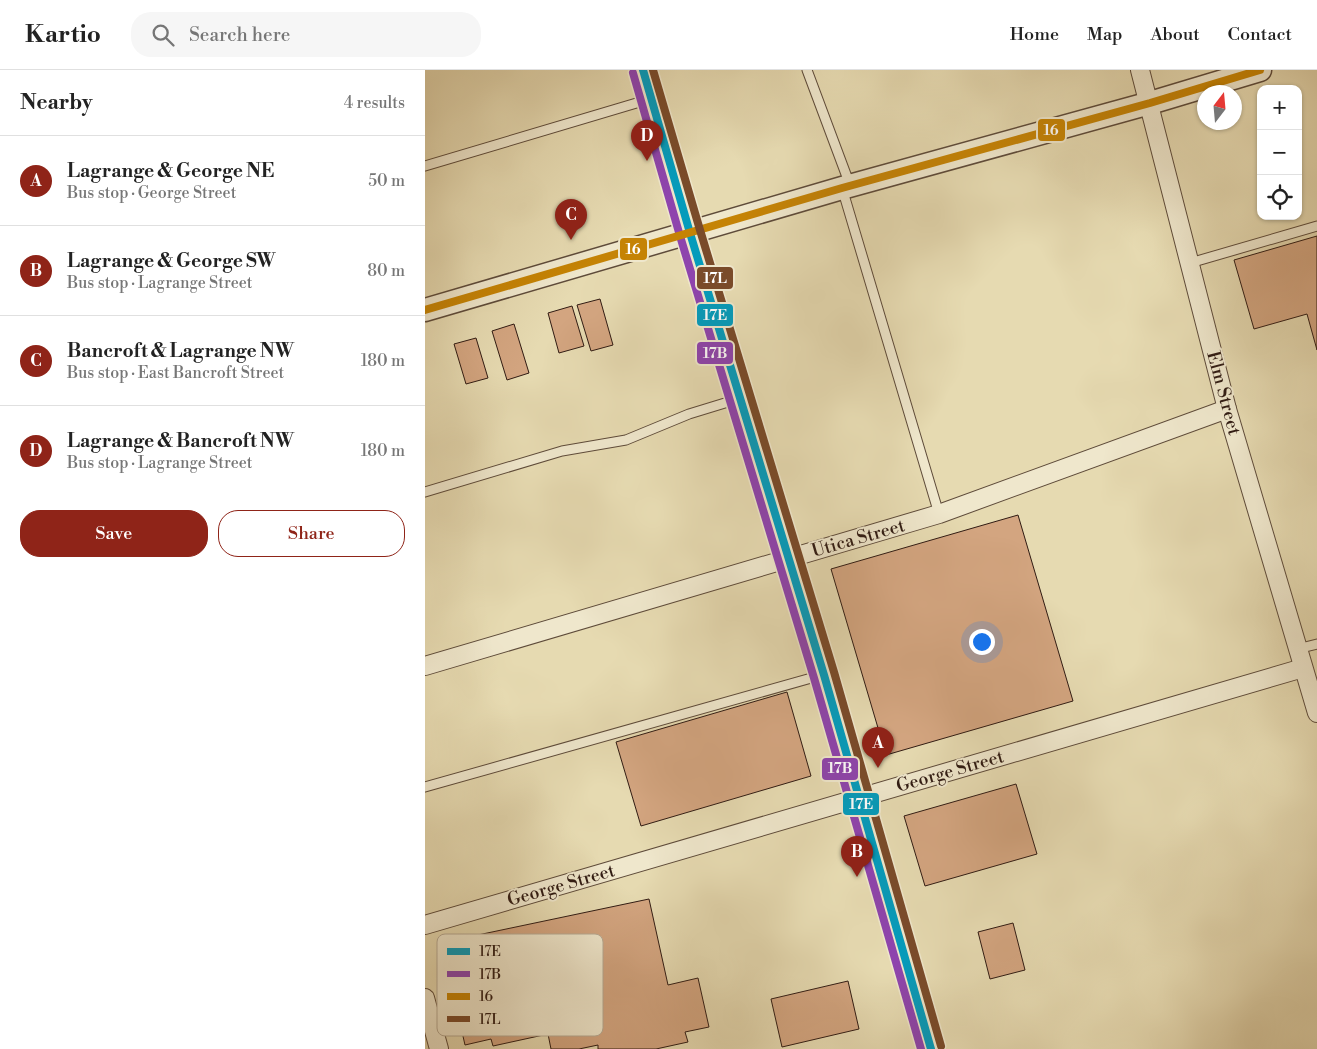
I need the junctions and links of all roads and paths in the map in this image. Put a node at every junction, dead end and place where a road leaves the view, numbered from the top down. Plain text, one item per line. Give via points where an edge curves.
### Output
1 (643, 70) edge
2 (807, 70) edge
3 (1140, 70) edge
4 (1259, 70) edge
5 (651, 99) junction
6 (1150, 103) junction
7 (425, 166) edge
8 (846, 187) junction
9 (1317, 226) edge
10 (690, 233) junction
11 (1190, 263) junction
12 (425, 310) edge
13 (741, 398) junction
14 (1227, 409) junction
15 (425, 492) edge
16 (939, 514) junction
17 (789, 558) junction
18 (1317, 644) edge
19 (1297, 649) junction
20 (425, 666) edge
21 (1303, 668) junction
22 (824, 675) junction
23 (1317, 714) edge
24 (425, 788) edge
25 (858, 798) junction
26 (425, 925) edge
27 (425, 998) edge
28 (924, 1047) edge
29 (439, 1049) edge

1 - 5 main road
2 - 8 lane
3 - 6 street, Elm Street
4 - 6 street
5 - 7 lane
5 - 10 main road
6 - 8 street
6 - 11 street, Elm Street
8 - 10 street
8 - 16 lane
9 - 11 lane
10 - 12 street
10 - 13 main road
11 - 14 street, Elm Street
13 - 15 lane via 689,414 626,440 562,452
13 - 17 main road
14 - 16 street, Utica Street
14 - 19 street, Elm Street
16 - 17 street, Utica Street
17 - 20 street, Utica Street
17 - 22 main road
18 - 19 lane
19 - 21 street, Elm Street
21 - 23 street, Elm Street
21 - 25 street, George Street
22 - 24 lane
22 - 25 main road
25 - 26 street, George Street
25 - 28 main road
27 - 29 street

